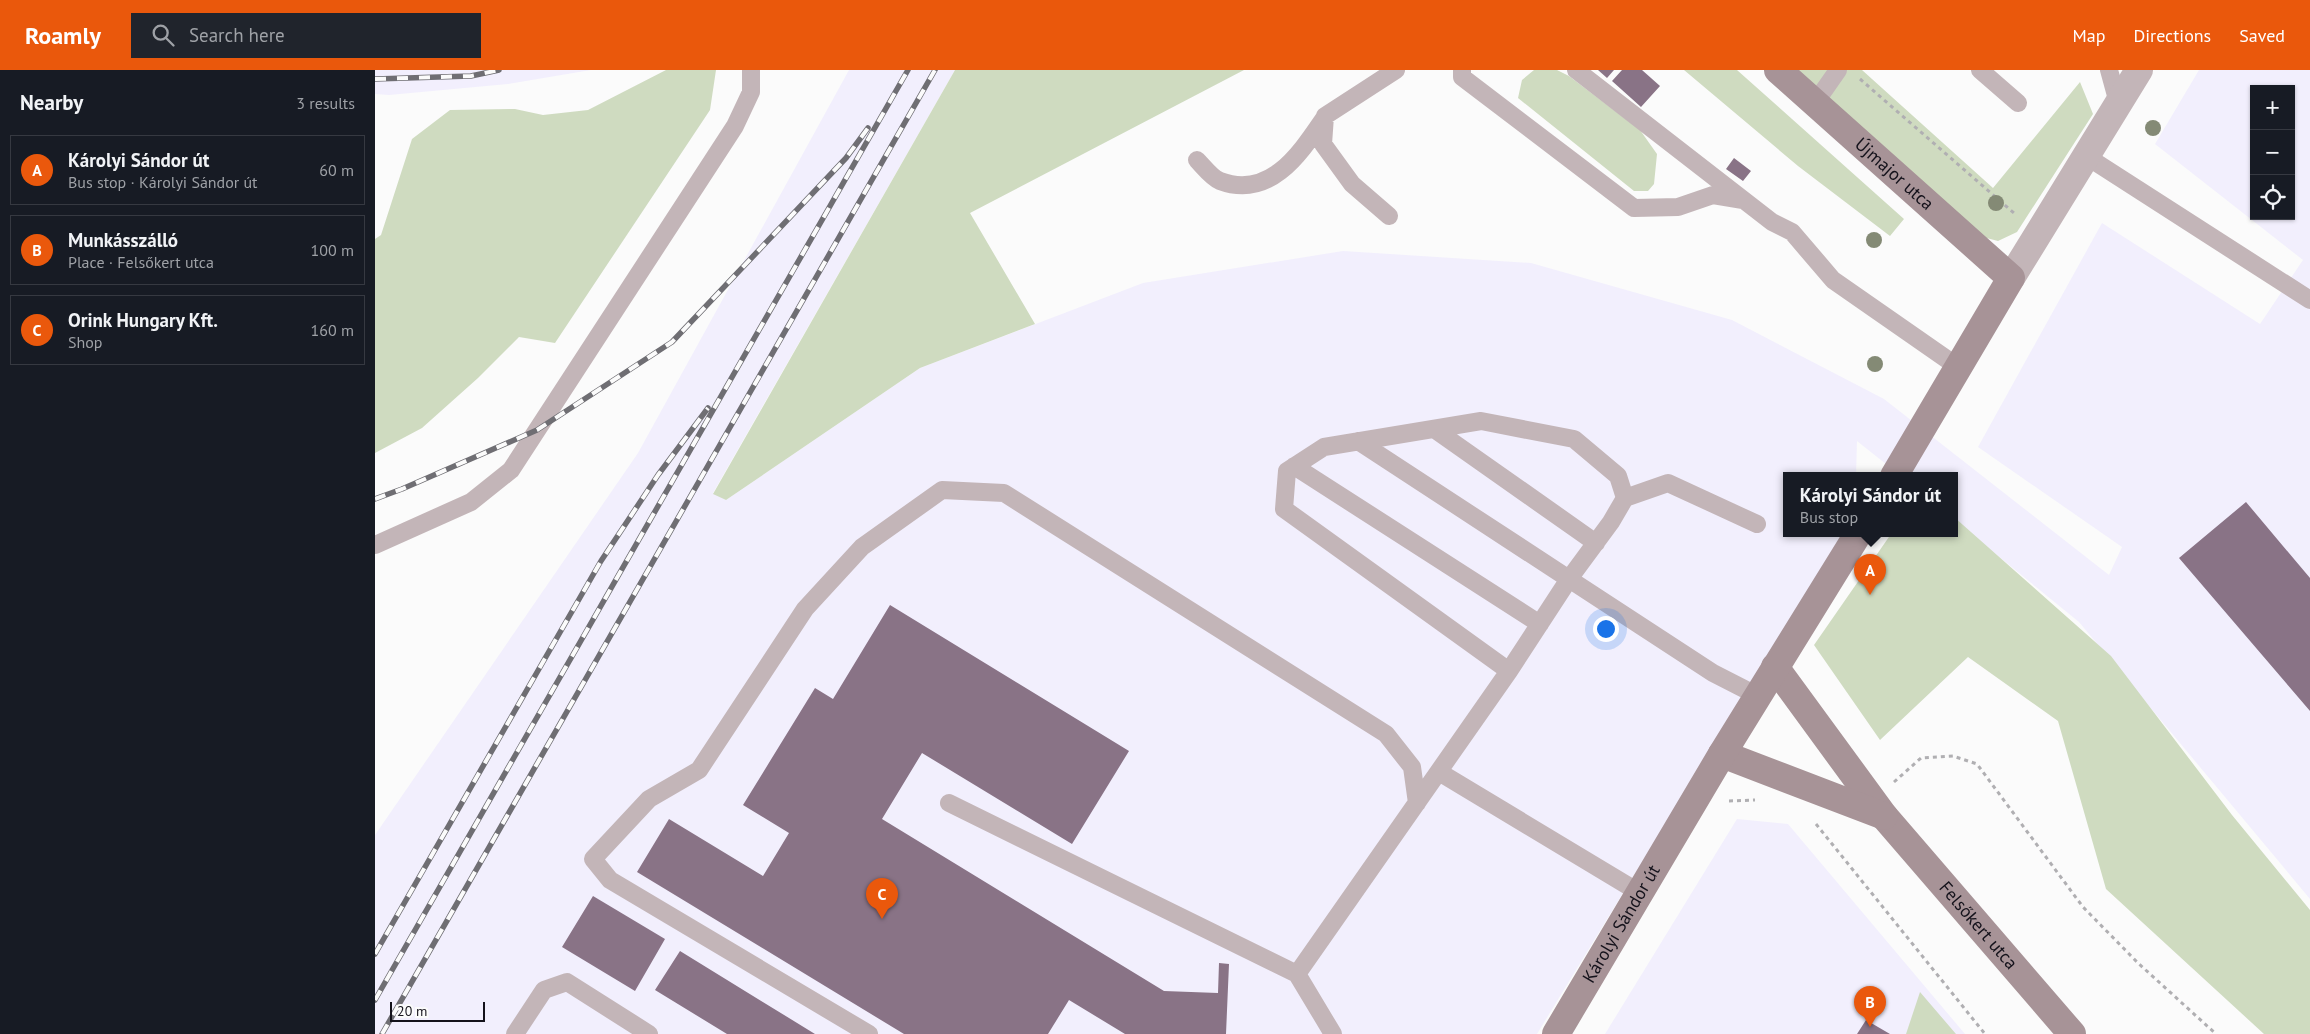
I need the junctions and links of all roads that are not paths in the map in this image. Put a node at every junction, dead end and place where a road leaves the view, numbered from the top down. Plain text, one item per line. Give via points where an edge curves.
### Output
1 (751, 70) edge
2 (1396, 70) edge
3 (1462, 70) edge
4 (1576, 70) edge
5 (1778, 70) edge
6 (1837, 70) edge
7 (1980, 70) edge
8 (2109, 70) edge
9 (2139, 70) edge
10 (2118, 102) junction
11 (1815, 103) junction
12 (2018, 103) dead end
13 (1325, 116) junction
14 (2086, 156) junction
15 (1197, 160) dead end
16 (1745, 201) junction
17 (1389, 216) dead end
18 (2011, 278) junction
19 (2310, 300) edge
20 (1958, 367) junction
21 (1434, 429) junction
22 (1358, 442) junction
23 (1295, 466) junction
24 (1896, 472) edge
25 (1625, 498) junction
26 (1757, 524) dead end
27 (1856, 537) edge
28 (1596, 543) junction
29 (375, 545) edge
30 (1569, 579) junction
31 (1540, 624) junction
32 (1775, 667) junction
33 (1509, 671) junction
34 (1758, 696) junction
35 (1722, 754) junction
36 (1439, 772) junction
37 (949, 803) dead end
38 (1417, 803) junction
39 (1879, 808) junction
40 (1640, 893) junction
41 (1297, 974) junction
42 (515, 1034) edge
43 (649, 1034) edge
44 (869, 1034) edge
45 (1333, 1034) edge
46 (1556, 1034) edge
47 (2072, 1034) edge

1 - 29 lane via 751,92 735,126 511,470 471,502
2 - 13 lane
3 - 16 lane via 1462,77 1634,208 1678,207 1713,195
4 - 16 lane
5 - 11 street, Újmajor utca
6 - 11 lane
7 - 12 lane
8 - 10 lane
9 - 10 street
10 - 14 street
11 - 18 street, Újmajor utca
13 - 15 lane via 1299,155 1272,178 1244,186 1218,180
13 - 17 lane via 1323,144 1352,184
14 - 18 street
14 - 19 lane
16 - 20 lane via 1772,222 1792,232 1833,280
18 - 20 street
20 - 24 street
21 - 22 lane
21 - 25 lane via 1481,421 1574,439 1618,476
21 - 28 lane
22 - 23 lane via 1324,447
22 - 30 lane
23 - 31 lane
23 - 33 lane via 1287,471 1285,509
25 - 26 lane via 1668,482
25 - 28 lane
27 - 32 street, Károlyi Sándor út
28 - 30 lane
30 - 31 lane
30 - 34 lane via 1713,673
31 - 33 lane
32 - 34 street, Károlyi Sándor út
32 - 39 street, Felsőkert utca
33 - 36 lane
34 - 35 street, Károlyi Sándor út
35 - 39 street, Felsőkert utca
35 - 40 street, Károlyi Sándor út
36 - 38 lane
36 - 40 lane
37 - 41 lane
38 - 41 lane
38 - 44 lane via 1412,767 1386,734 1003,493 942,490 862,547 805,609 699,770 649,799 593,859 610,880
39 - 47 street, Felsőkert utca
40 - 46 street, Károlyi Sándor út
41 - 45 lane
42 - 43 lane via 544,990 567,982

